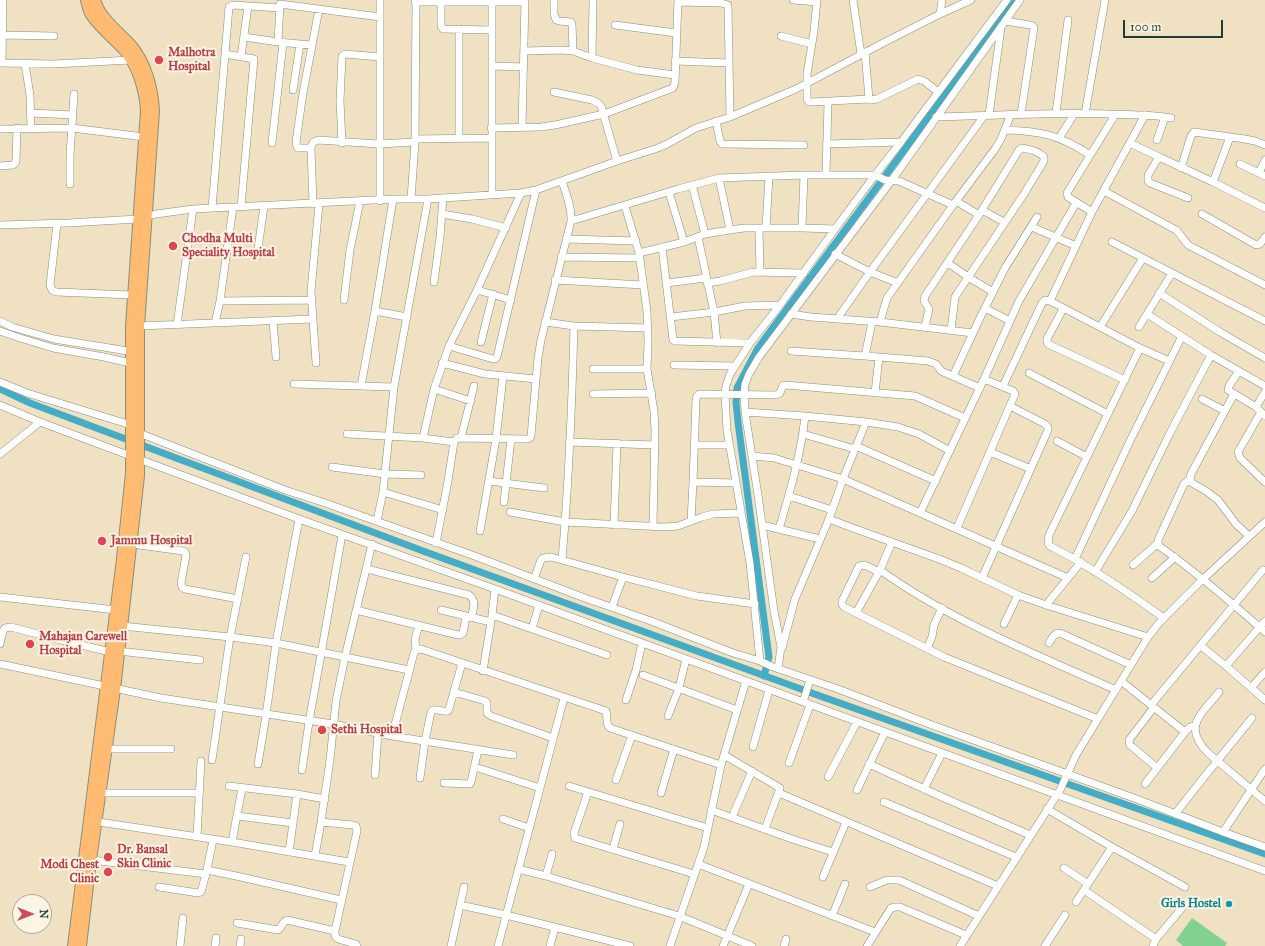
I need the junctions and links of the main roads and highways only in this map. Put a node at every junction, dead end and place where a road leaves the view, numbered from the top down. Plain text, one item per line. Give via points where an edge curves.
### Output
1 (86, 0) edge
2 (95, 0) edge
3 (143, 218) junction
4 (135, 353) junction
5 (135, 453) junction
6 (114, 651) junction
7 (110, 687) junction
8 (93, 821) junction
9 (73, 946) edge
10 (81, 946) edge

1 - 3 highway via 91,14 131,60 145,101
2 - 3 highway via 98,10 133,47 151,86 154,111
3 - 4 highway via 141,295
3 - 4 highway via 132,295
4 - 5 highway
5 - 6 highway via 116,610
5 - 6 highway via 140,476 122,626
6 - 7 highway
7 - 8 highway
7 - 8 highway via 101,792
8 - 9 highway
8 - 10 highway

